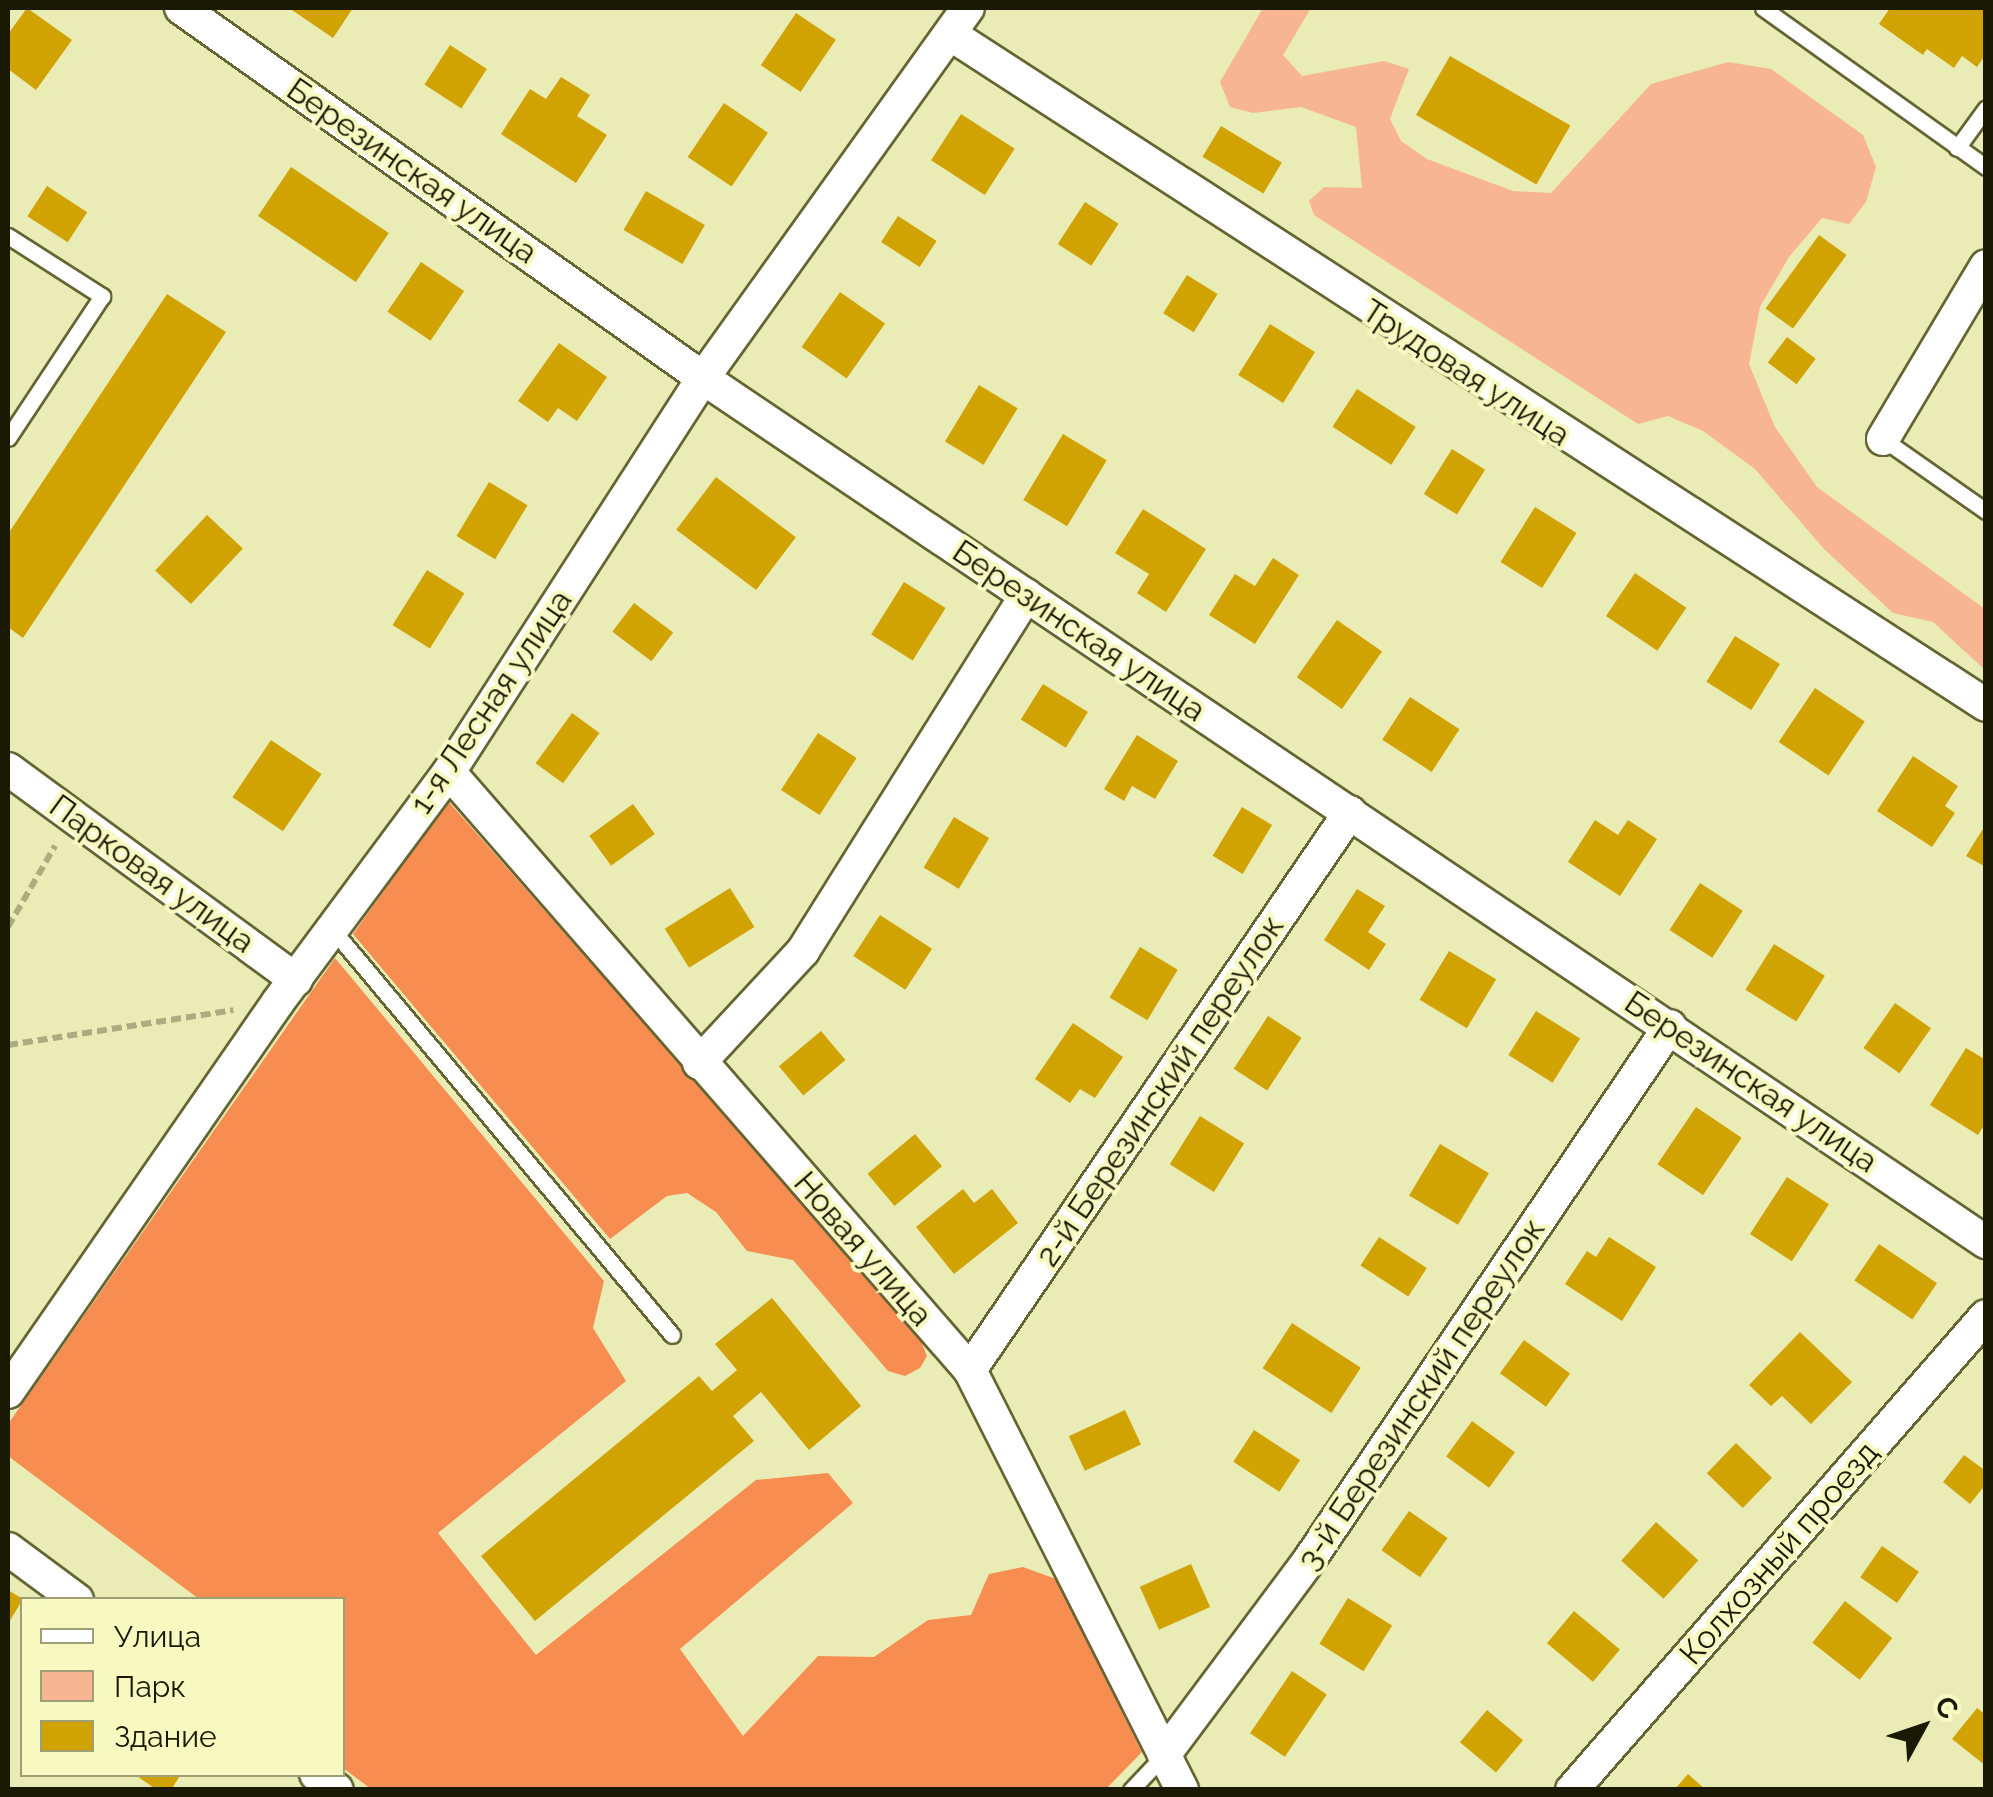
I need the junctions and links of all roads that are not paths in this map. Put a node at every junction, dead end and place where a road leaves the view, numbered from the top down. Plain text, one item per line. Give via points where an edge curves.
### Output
1 (180, 8) edge
2 (1763, 8) edge
3 (1795, 8) edge
4 (959, 21) edge
5 (1784, 23) junction
6 (1986, 108) edge
7 (1957, 148) junction
8 (1986, 168) edge
9 (8, 236) edge
10 (1986, 266) edge
11 (703, 378) junction
12 (8, 438) edge
13 (1884, 439) joint
14 (1986, 510) edge
15 (1026, 595) junction
16 (1986, 705) edge
17 (8, 769) edge
18 (449, 772) junction
19 (1350, 812) junction
20 (333, 930) junction
21 (287, 991) junction
22 (1670, 1026) junction
23 (699, 1063) junction
24 (1986, 1242) edge
25 (1986, 1316) edge
26 (672, 1335) dead end
27 (970, 1370) junction
28 (8, 1392) edge
29 (8, 1549) edge
30 (73, 1597) edge
31 (1164, 1755) junction
32 (1130, 1790) edge
33 (1182, 1790) edge
34 (1572, 1790) edge

1 - 11 street, Березинская улица
2 - 5 lane
3 - 5 lane
4 - 11 street, 1-я Лесная улица
4 - 16 street, Трудовая улица
5 - 7 lane
6 - 7 lane
7 - 8 lane
9 - 12 lane via 102,296
10 - 13 street
11 - 15 street, Березинская улица
11 - 18 street, 1-я Лесная улица
13 - 14 lane
15 - 19 street, Березинская улица
15 - 23 street via 803,951
17 - 21 street, Парковая улица
18 - 20 street, 1-я Лесная улица
18 - 23 street, Новая улица
19 - 22 street, Березинская улица
19 - 27 street, 2-й Березинский переулок
20 - 21 street, 1-я Лесная улица
20 - 26 lane
21 - 28 street, 1-я Лесная улица
22 - 24 street, Березинская улица
22 - 31 street, 3-й Березинский переулок via 1310,1559
23 - 27 street, Новая улица
25 - 34 street, Колхозный проезд
27 - 31 street, Новая улица
29 - 30 street
31 - 32 lane
31 - 33 street, Новая улица

